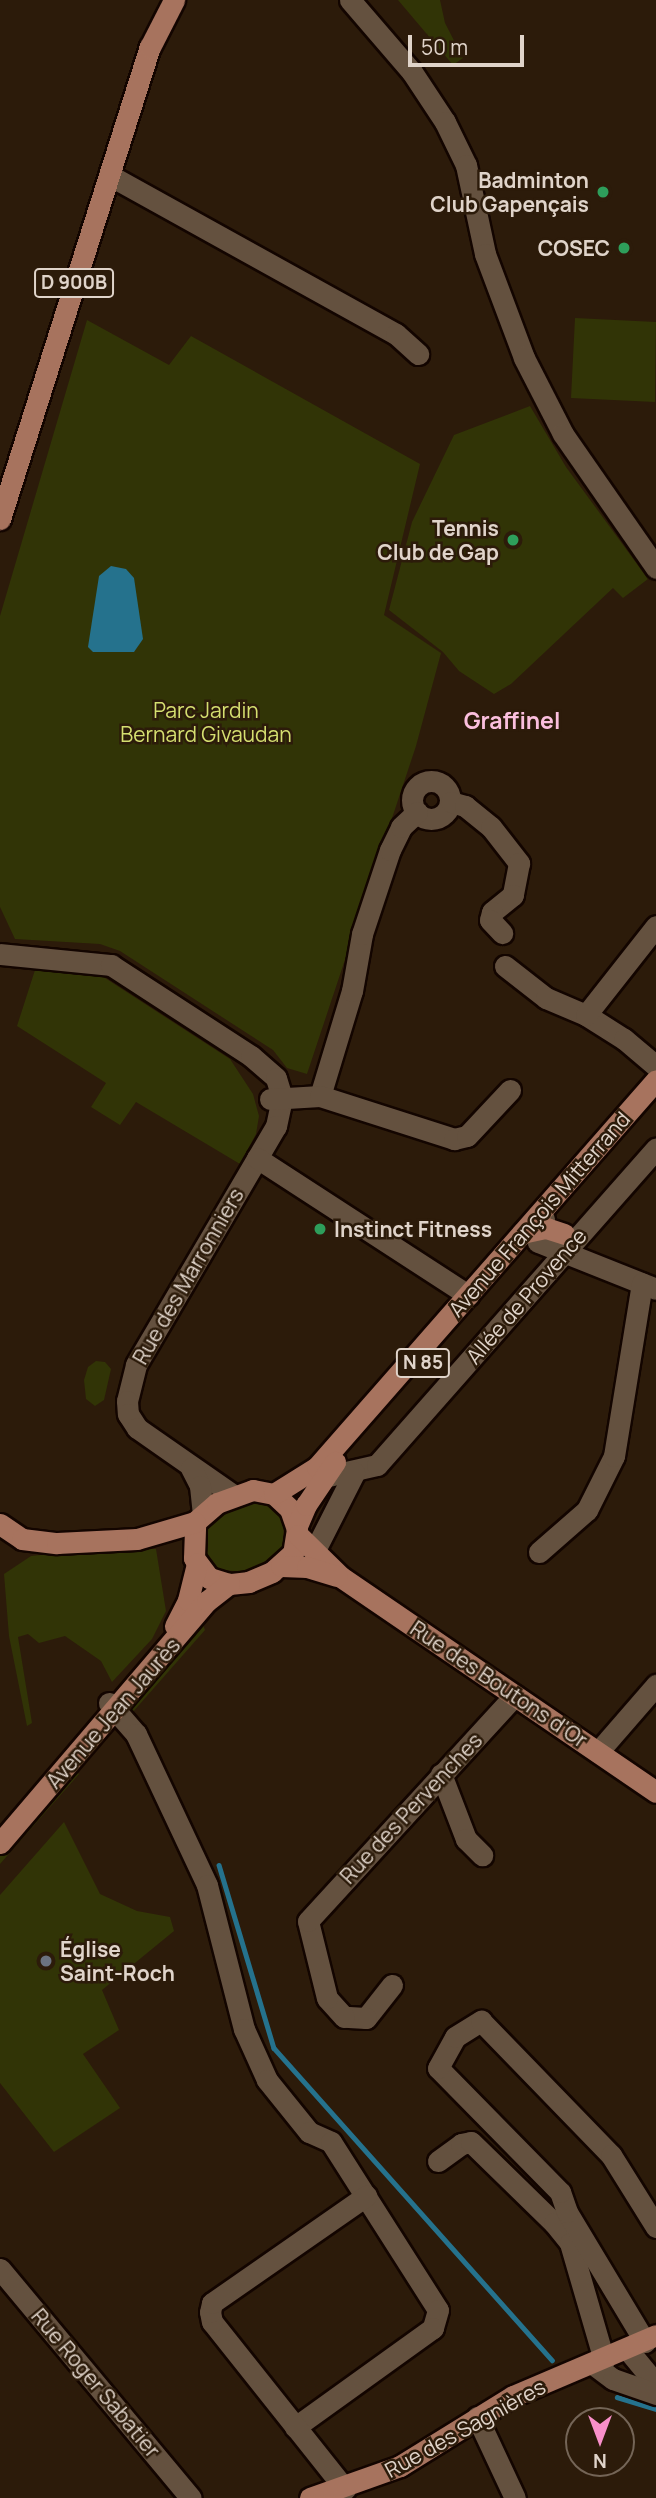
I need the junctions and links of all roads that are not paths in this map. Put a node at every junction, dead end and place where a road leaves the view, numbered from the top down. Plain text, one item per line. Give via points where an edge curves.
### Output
1 (156, 0) edge
2 (174, 0) edge
3 (335, 0) edge
4 (350, 0) edge
5 (364, 20) junction
6 (150, 47) junction
7 (108, 175) junction
8 (418, 354) dead end
9 (613, 507) junction
10 (0, 519) edge
11 (656, 555) edge
12 (656, 568) edge
13 (451, 802) junction
14 (417, 812) junction
15 (656, 926) edge
16 (502, 933) dead end
17 (5, 957) edge
18 (505, 966) dead end
19 (586, 1015) junction
20 (656, 1066) edge
21 (656, 1080) edge
22 (510, 1090) dead end
23 (320, 1096) junction
24 (656, 1097) edge
25 (275, 1098) junction
26 (656, 1148) edge
27 (260, 1151) junction
28 (559, 1202) junction
29 (548, 1237) junction
30 (649, 1286) edge
31 (468, 1295) junction
32 (191, 1468) junction
33 (354, 1473) junction
34 (324, 1476) junction
35 (274, 1494) junction
36 (233, 1495) junction
37 (199, 1518) junction
38 (0, 1524) edge
39 (297, 1531) junction
40 (137, 1539) junction
41 (314, 1552) junction
42 (539, 1552) dead end
43 (195, 1560) junction
44 (281, 1566) junction
45 (341, 1577) junction
46 (229, 1584) junction
47 (656, 1685) edge
48 (515, 1695) junction
49 (112, 1706) junction
50 (598, 1752) junction
51 (441, 1774) junction
52 (656, 1792) edge
53 (0, 1829) edge
54 (0, 1843) edge
55 (482, 1855) dead end
56 (392, 1985) dead end
57 (438, 2161) dead end
58 (366, 2196) junction
59 (656, 2227) edge
60 (0, 2269) edge
61 (643, 2342) edge
62 (599, 2362) junction
63 (656, 2384) edge
64 (656, 2394) edge
65 (477, 2417) junction
66 (295, 2427) junction
67 (345, 2489) junction
68 (191, 2498) edge
69 (310, 2498) edge
70 (515, 2498) edge

1 - 6 main road, D 900B
2 - 6 main road, D 900B
3 - 5 street
4 - 5 street
5 - 9 street via 412,72 445,122 466,165 485,254 508,323 545,401
6 - 7 main road, D 900B
7 - 8 street via 397,334
7 - 10 main road, D 900B
9 - 11 street
9 - 12 street
13 - 14 street via 437,818
13 - 14 street via 446,788 426,782 412,798
13 - 16 street via 465,806 491,827 519,863 513,895 492,912 490,920
14 - 23 street via 401,827 390,850 362,934 352,991
15 - 19 street
17 - 25 street via 88,959 111,965 241,1050
18 - 19 street via 547,998
19 - 20 street
21 - 28 main road, Avenue François Mitterrand / N 85
22 - 23 street via 467,1136 454,1139
23 - 25 street
24 - 28 main road, Avenue François Mitterrand / N 85
25 - 27 street, Rue des Marronniers
26 - 29 street, Allée de Provence
27 - 31 street
27 - 32 street, Rue des Marronniers via 136,1365 130,1384 128,1414 137,1428
28 - 29 main road, Avenue François Mitterrand / N 85
28 - 29 main road
29 - 30 street
29 - 31 main road, Avenue François Mitterrand / N 85
29 - 33 street, Allée de Provence via 377,1465
29 - 34 main road, Avenue François Mitterrand / N 85
30 - 42 street via 614,1455 587,1510
31 - 35 main road, Avenue François Mitterrand / N 85 via 317,1467
32 - 36 street, Rue des Marronniers
32 - 37 street via 200,1486
33 - 34 street, Allée de Provence
33 - 41 street
34 - 39 main road, Avenue François Mitterrand / N 85
35 - 36 main road via 253,1490
35 - 39 main road via 290,1508
36 - 37 main road
37 - 40 main road
37 - 43 main road
38 - 40 main road via 32,1542
39 - 41 main road, Rue des Boutons d'Or
39 - 44 main road via 293,1553
40 - 43 main road
41 - 45 main road, Rue des Boutons d'Or
43 - 46 main road via 209,1578
43 - 49 main road, Avenue Jean Jaurès via 183,1614
44 - 45 main road, Rue des Boutons d'Or via 307,1567
44 - 46 main road via 249,1581
45 - 48 main road, Rue des Boutons d'Or
46 - 49 main road, Avenue Jean Jaurès via 207,1601
47 - 50 street
48 - 50 main road, Rue des Boutons d'Or
48 - 51 street, Rue des Pervenches
49 - 53 main road, Avenue Jean Jaurès
49 - 54 main road, Avenue Jean Jaurès
49 - 58 street via 140,1742 207,1885 244,2029 267,2080 309,2132 331,2142
50 - 52 main road, Rue des Boutons d'Or
51 - 55 street via 466,1839
51 - 56 street, Rue des Pervenches via 308,1921 327,1998 344,2017 366,2018
57 - 62 street via 471,2142 554,2223 570,2243
58 - 66 street via 434,2299 436,2320 433,2328
58 - 66 street via 212,2304 212,2322
59 - 61 street via 611,2155 481,2021 455,2037 438,2068 560,2192 567,2212
60 - 68 street, Rue Roger Sabatier
61 - 62 main road, Rue des Sagnières
61 - 63 street
62 - 64 street via 613,2379
62 - 65 main road, Rue des Sagnières via 536,2385
65 - 67 main road, Rue des Sagnières via 400,2466
65 - 70 street
66 - 67 street
67 - 69 main road, Rue des Sagnières

